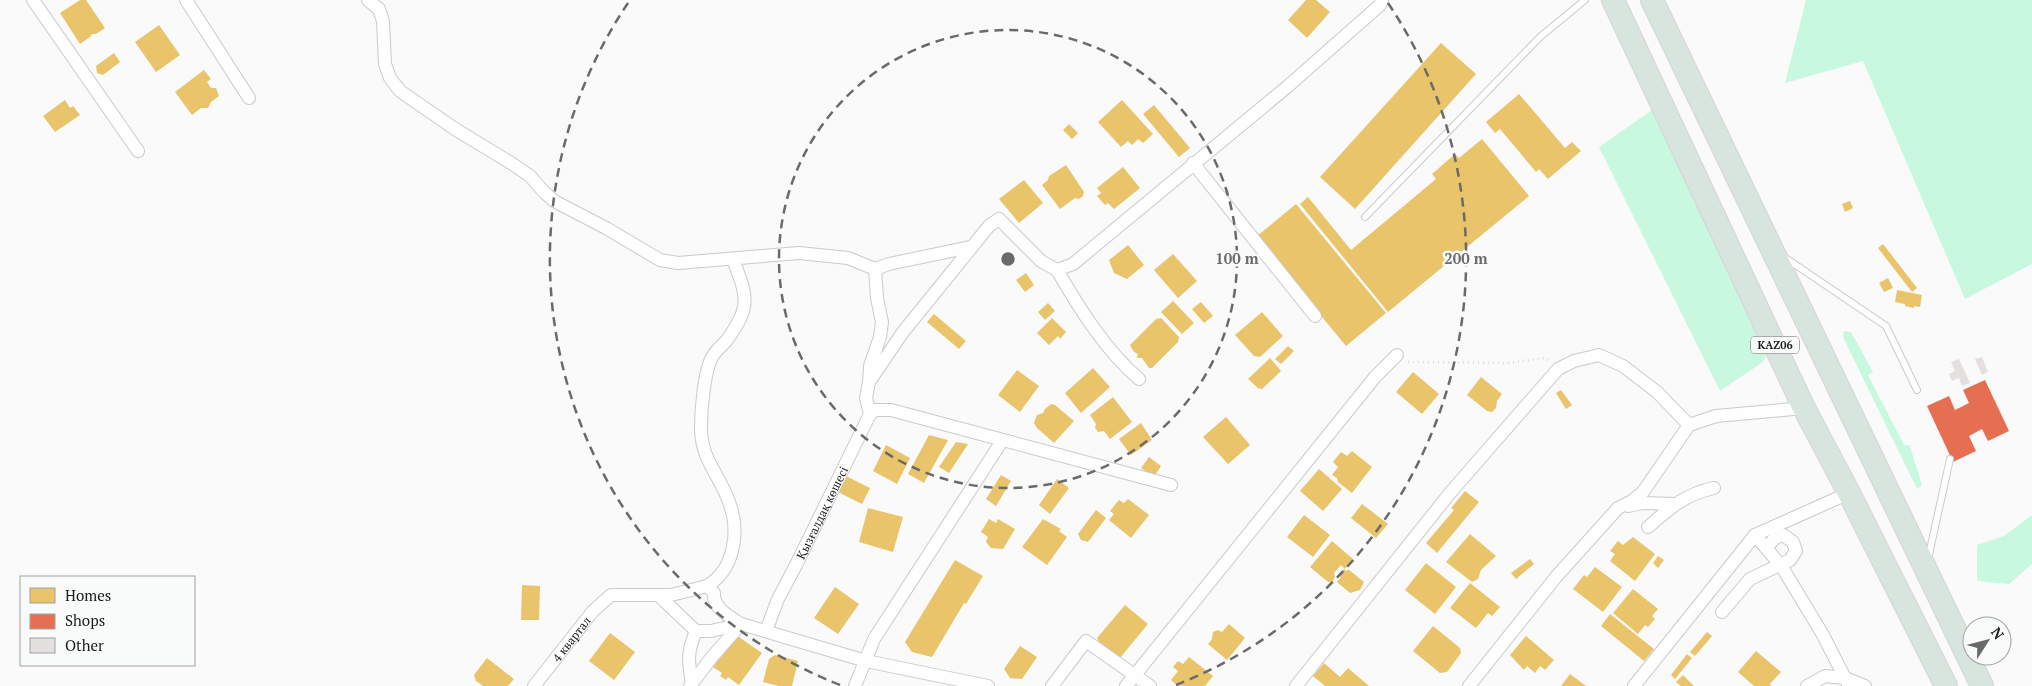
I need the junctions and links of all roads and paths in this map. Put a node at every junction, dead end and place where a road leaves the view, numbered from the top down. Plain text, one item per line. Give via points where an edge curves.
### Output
1 (33, 0) edge
2 (186, 0) edge
3 (368, 0) edge
4 (1382, 0) edge
5 (1585, 0) edge
6 (1613, 0) edge
7 (1652, 0) edge
8 (250, 98) dead end
9 (138, 151) dead end
10 (1193, 163) junction
11 (1365, 217) dead end
12 (970, 247) junction
13 (1773, 250) junction
14 (733, 259) junction
15 (875, 269) junction
16 (1057, 270) junction
17 (1315, 316) dead end
18 (1394, 358) joint
19 (1558, 368) junction
20 (1139, 379) dead end
21 (869, 382) junction
22 (1916, 390) dead end
23 (1804, 408) junction
24 (870, 414) junction
25 (1688, 426) junction
26 (1002, 440) junction
27 (1950, 459) dead end
28 (1171, 485) dead end
29 (1714, 488) dead end
30 (1850, 493) junction
31 (1674, 504) junction
32 (1618, 508) junction
33 (1648, 527) dead end
34 (1755, 535) junction
35 (1766, 548) junction
36 (1780, 565) junction
37 (1926, 567) junction
38 (706, 586) junction
39 (658, 595) junction
40 (1722, 612) dead end
41 (741, 624) junction
42 (696, 631) junction
43 (766, 631) junction
44 (866, 661) junction
45 (1135, 675) junction
46 (1847, 682) edge
47 (691, 685) edge
48 (534, 686) edge
49 (856, 686) edge
50 (988, 686) edge
51 (1052, 686) edge
52 (1126, 686) edge
53 (1150, 686) edge
54 (1296, 686) edge
55 (1470, 686) edge
56 (1634, 686) edge
57 (1807, 686) edge
58 (1865, 686) edge
59 (1946, 686) edge
60 (1982, 686) edge

1 - 9 street
2 - 8 street
3 - 14 street via 379,9 383,21 385,64 400,91 530,176 554,201 660,260 678,263
4 - 10 street via 1287,87
5 - 11 lane via 1533,44
6 - 23 highway, KАZ06
7 - 13 highway, KАZ06
10 - 16 street via 1073,264
10 - 17 street
12 - 15 street
12 - 16 street via 999,219 1041,261
12 - 21 street via 902,332
13 - 22 lane via 1886,326
13 - 37 highway, KАZ06
14 - 15 street via 799,253 848,258
14 - 38 street via 746,297 745,309 708,367 701,429 710,466 729,500 734,531 731,556 716,580
15 - 21 street via 882,322
16 - 20 street via 1122,365
18 - 19 path via 1506,362 1544,358
18 - 45 street via 1375,377
19 - 25 street via 1599,355 1615,362 1657,392
19 - 54 street via 1450,493
21 - 24 street via 866,398
23 - 25 street via 1716,416
23 - 30 highway, KАZ06
24 - 26 street via 875,410 891,410
24 - 43 street, Қызғалдақ көшесі via 778,599
25 - 32 street via 1644,492
26 - 28 street
26 - 44 street via 874,639
27 - 37 lane
29 - 31 street via 1697,491
30 - 34 street
30 - 59 highway, KАZ06
31 - 32 street via 1643,503
31 - 33 street
32 - 55 street via 1556,576
34 - 35 street
34 - 56 street
35 - 36 street
35 - 36 street via 1783,535 1793,542 1796,551 1790,560
36 - 40 street via 1750,579
36 - 46 street via 1824,635
37 - 60 highway, KАZ06
38 - 39 street
38 - 41 street via 714,593 723,613
39 - 42 street
39 - 48 street, 4 квартал via 611,596 593,611
41 - 42 street
41 - 43 street
41 - 47 street
42 - 47 street via 689,648
43 - 44 street
44 - 49 street
44 - 50 street
45 - 51 street via 1086,641
45 - 52 street
45 - 53 street
46 - 57 street via 1825,676
46 - 58 street

